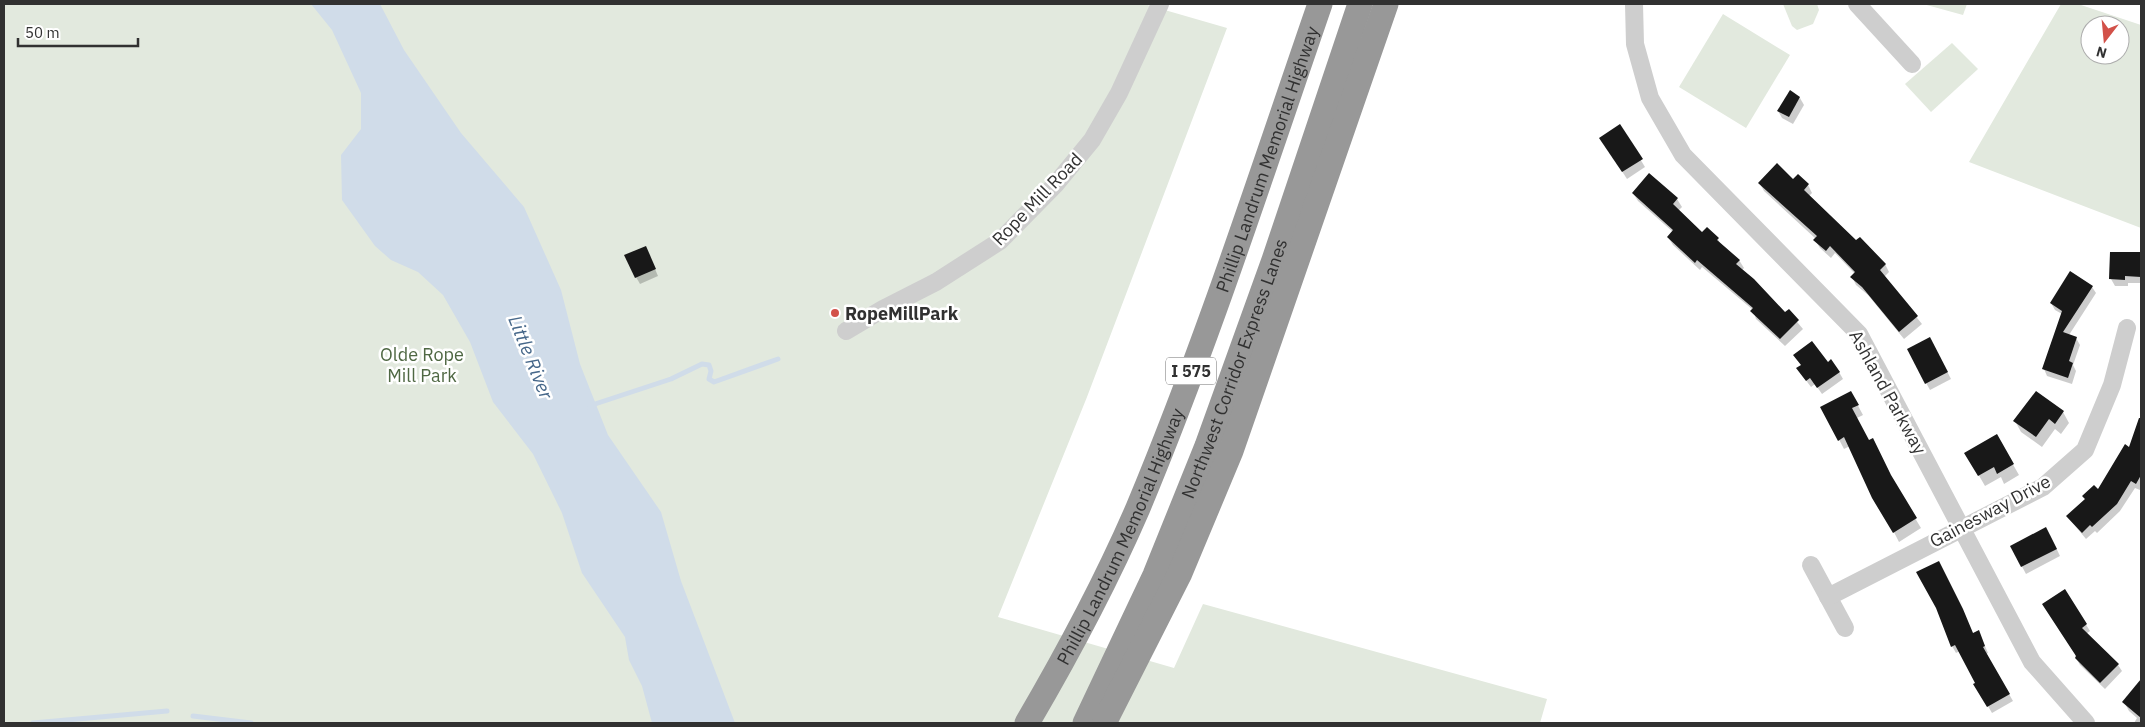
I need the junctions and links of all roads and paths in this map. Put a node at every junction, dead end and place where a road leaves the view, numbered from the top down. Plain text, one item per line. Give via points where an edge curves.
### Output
1 (1160, 4) edge
2 (1320, 4) edge
3 (1360, 4) edge
4 (1386, 4) edge
5 (1634, 4) edge
6 (1857, 4) edge
7 (1912, 64) dead end
8 (2127, 328) dead end
9 (846, 331) dead end
10 (1961, 527) junction
11 (1811, 565) dead end
12 (1828, 597) junction
13 (1844, 628) dead end
14 (1027, 723) edge
15 (1085, 723) edge
16 (1104, 723) edge
17 (2086, 723) edge

1 - 9 street, Rope Mill Road via 1119,93 1092,140 1055,185 1000,241 936,282 883,308
2 - 14 highway, Phillip Landrum Memorial Highway / I 575 via 1229,269 1160,454 1100,589
3 - 15 highway, Northwest Corridor Express Lanes via 1207,446 1155,575
4 - 16 highway via 1232,451 1180,573
5 - 10 street, Ashland Parkway via 1635,44 1650,98 1683,155 1859,334
6 - 7 street
8 - 10 street, Gainesway Drive via 2112,385 2085,450 2043,487
10 - 12 street, Gainesway Drive
10 - 17 street, Ashland Parkway via 2032,662
11 - 12 street
12 - 13 street

